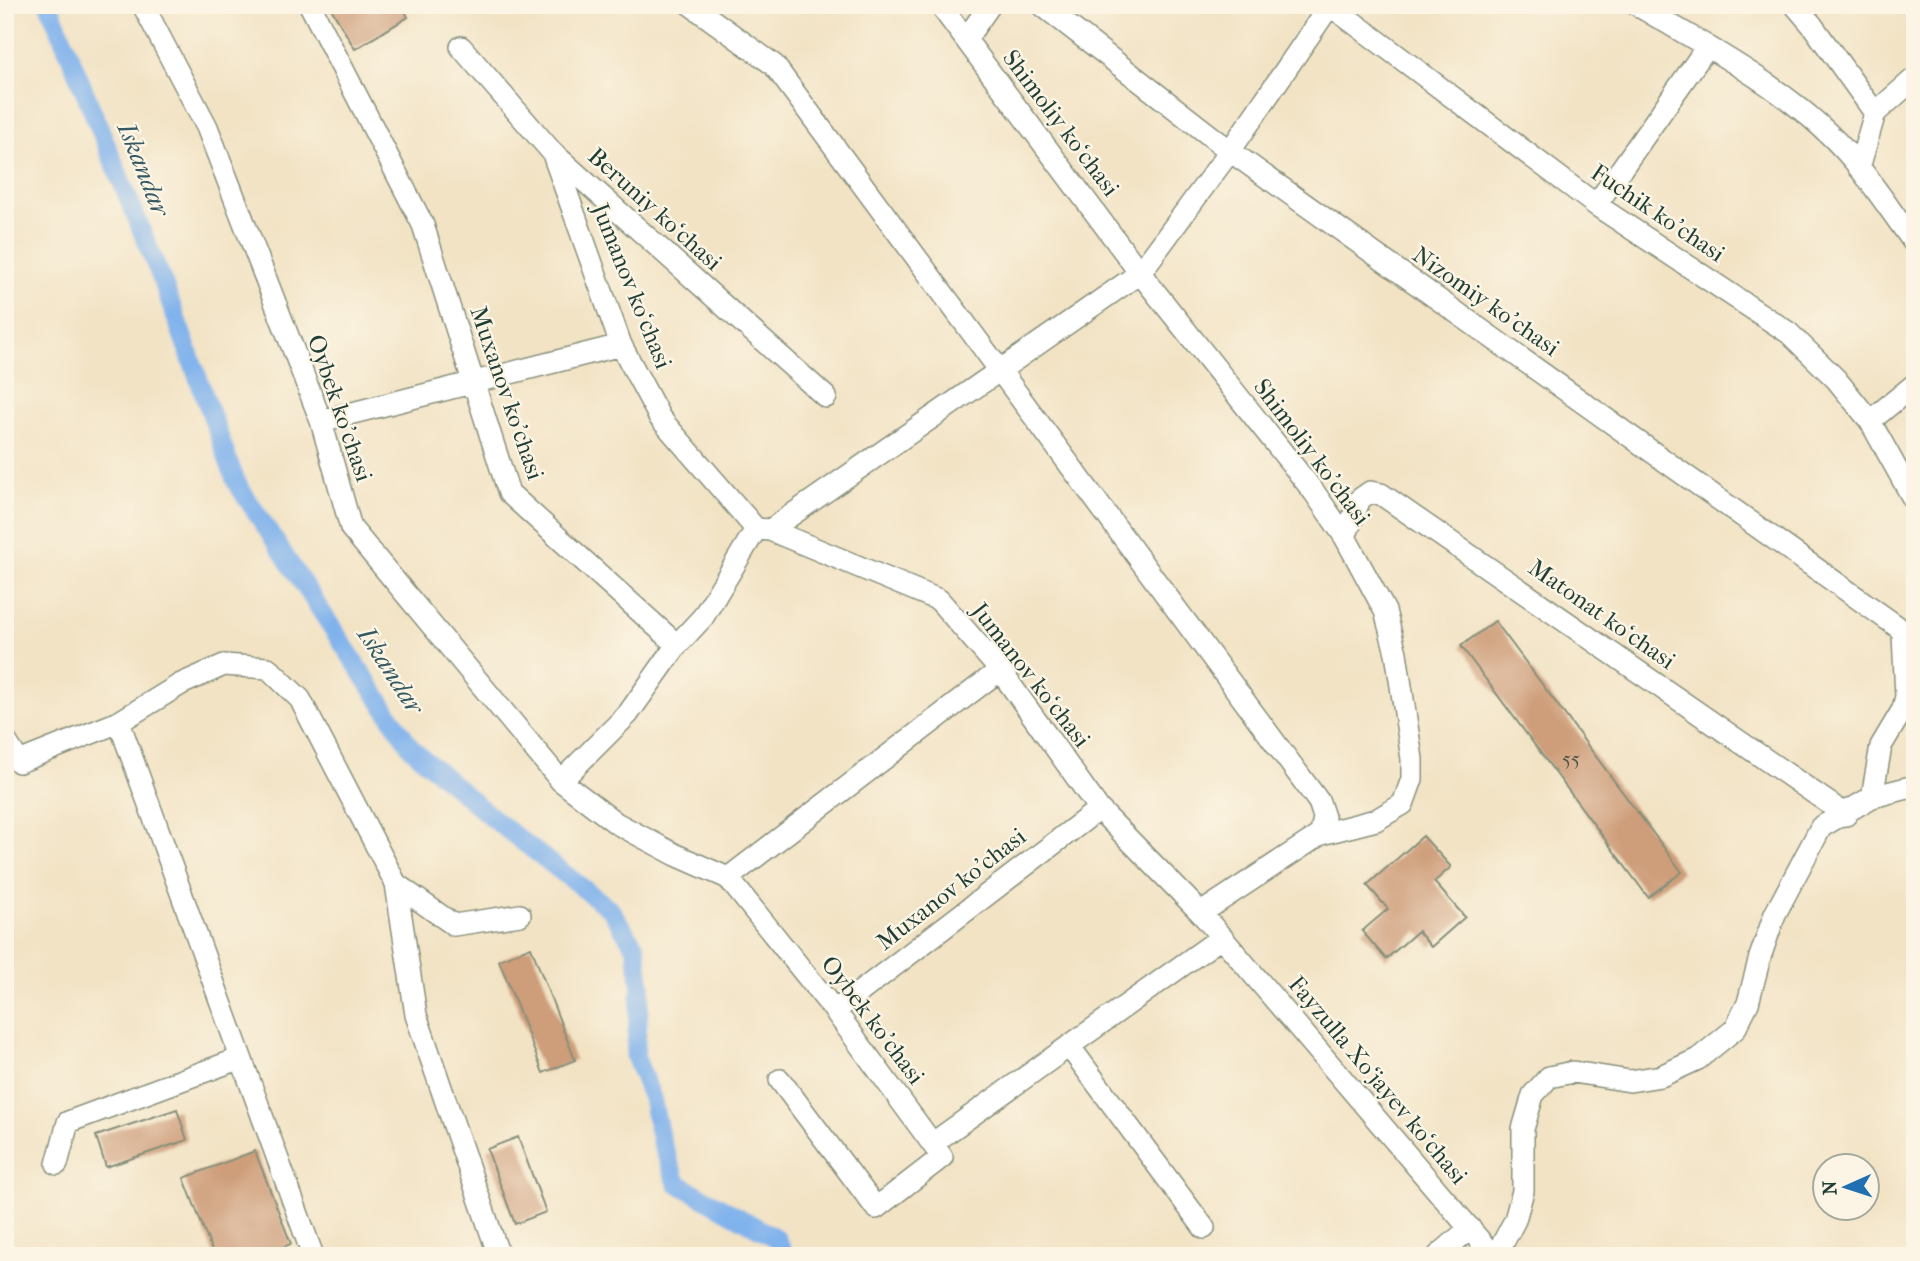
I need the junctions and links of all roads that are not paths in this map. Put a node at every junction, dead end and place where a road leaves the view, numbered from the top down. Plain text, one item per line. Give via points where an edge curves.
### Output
1 (143, 5) edge
2 (310, 5) edge
3 (691, 5) edge
4 (940, 5) edge
5 (990, 5) edge
6 (1042, 5) edge
7 (1330, 5) edge
8 (1637, 5) edge
9 (1795, 5) edge
10 (966, 39) junction
11 (461, 47) dead end
12 (1707, 47) junction
13 (1915, 78) edge
14 (1875, 113) junction
15 (1230, 151) junction
16 (552, 152) junction
17 (1859, 168) junction
18 (1596, 205) junction
19 (1915, 244) edge
20 (1140, 272) junction
21 (621, 345) junction
22 (999, 371) junction
23 (474, 381) junction
24 (1915, 384) edge
25 (826, 397) dead end
26 (321, 421) junction
27 (1870, 421) junction
28 (1915, 502) edge
29 (763, 529) junction
30 (1345, 537) junction
31 (1910, 629) edge
32 (677, 645) junction
33 (1000, 670) junction
34 (119, 722) junction
35 (5, 740) edge
36 (561, 781) junction
37 (1915, 786) edge
38 (1872, 797) junction
39 (1099, 808) junction
40 (1846, 815) junction
41 (1321, 834) junction
42 (728, 878) junction
43 (396, 884) junction
44 (1201, 912) junction
45 (520, 915) dead end
46 (1222, 937) junction
47 (835, 1011) junction
48 (1069, 1046) junction
49 (241, 1058) junction
50 (780, 1080) dead end
51 (933, 1143) junction
52 (57, 1164) dead end
53 (1204, 1228) dead end
54 (1470, 1228) junction
55 (313, 1256) edge
56 (499, 1256) edge
57 (1438, 1256) edge
58 (1494, 1256) edge

1 - 26 street, Oybek ko'chasi via 207,127
2 - 23 street, Muxanov ko'chasi via 423,225
3 - 22 street via 774,65
4 - 10 street, Shimoliy ko‘chasi
5 - 10 street
6 - 15 street, Nizomiy ko'chasi
7 - 15 street
7 - 18 street, Fuchik ko'chasi
8 - 12 street
9 - 14 street
10 - 20 street, Shimoliy ko‘chasi
11 - 16 street, Beruniy ko‘chasi
12 - 17 street via 1782,95
12 - 18 street
13 - 14 street
14 - 17 street
15 - 20 street
15 - 31 street, Nizomiy ko'chasi
16 - 21 street, Jumanov ko‘chasi
16 - 25 street, Beruniy ko‘chasi
17 - 19 street
18 - 27 street, Fuchik ko'chasi via 1789,333
20 - 22 street
20 - 30 street, Shimoliy ko'chasi
21 - 23 street
21 - 29 street, Jumanov ko‘chasi via 660,418
22 - 29 street
22 - 41 street via 1319,802 1324,817
23 - 26 street
23 - 32 street, Muxanov ko'chasi via 509,493
24 - 27 street
26 - 36 street, Oybek ko'chasi via 351,528
27 - 28 street, Fuchik ko'chasi
29 - 32 street via 703,617
29 - 33 street, Jumanov ko‘chasi via 939,600
30 - 40 street, Matonat ko‘chasi via 1360,499 1370,492 1381,494
30 - 41 street, Shimoliy ko'chasi via 1385,611 1396,653 1412,779 1403,804 1376,820
31 - 38 street via 1903,642 1906,696 1881,746
32 - 36 street via 628,714
33 - 39 street, Jumanov ko‘chasi
33 - 42 street
34 - 35 street via 19,762
34 - 43 street via 181,684 224,665 268,668 300,699
34 - 49 street
36 - 42 street, Oybek ko'chasi via 616,823
37 - 38 street
38 - 40 street
39 - 44 street, Jumanov ko‘chasi
39 - 47 street, Muxanov ko'chasi
40 - 58 street via 1821,827 1775,914 1748,1003 1734,1029 1698,1059 1661,1076 1630,1081 1573,1072 1549,1077 1533,1096 1523,1129 1523,1191 1515,1220
41 - 44 street, Shimoliy ko'chasi
42 - 47 street, Oybek ko'chasi
43 - 45 street via 454,925
43 - 56 street via 416,1015
44 - 46 street, Jumanov ko‘chasi
46 - 48 street
46 - 54 street, Fayzulla Xo‘jayev ko‘chasi
47 - 51 street, Oybek ko'chasi
48 - 51 street
48 - 53 street
49 - 52 street via 68,1122
49 - 55 street
50 - 51 street via 876,1208 942,1157
54 - 57 street
54 - 58 street, Fayzulla Xo‘jayev ko‘chasi

